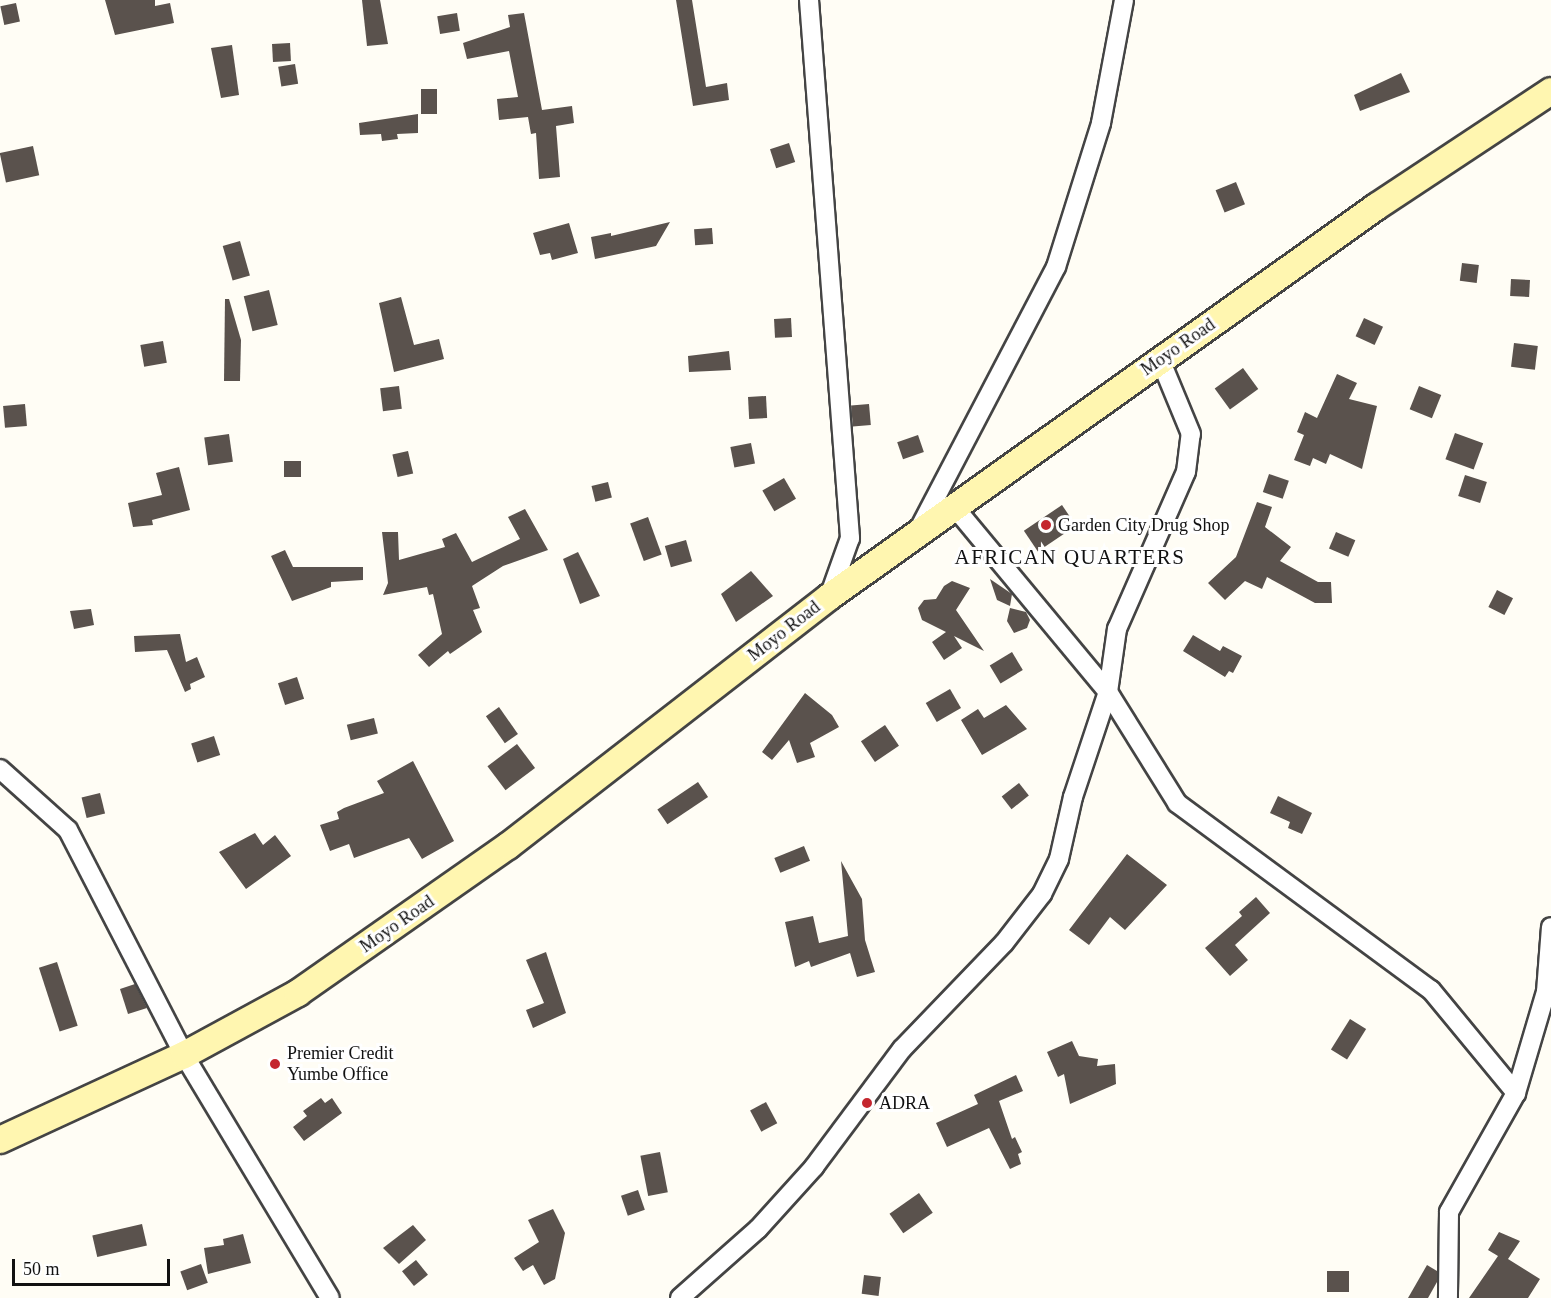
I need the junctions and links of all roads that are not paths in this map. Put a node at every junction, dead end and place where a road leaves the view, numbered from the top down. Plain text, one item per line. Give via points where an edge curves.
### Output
1 (809, 0) edge
2 (1124, 0) edge
3 (1551, 91) edge
4 (1160, 359) junction
5 (957, 509) junction
6 (914, 538) junction
7 (829, 597) junction
8 (1108, 692) junction
9 (0, 769) edge
10 (1551, 927) edge
11 (184, 1055) junction
12 (1516, 1093) junction
13 (0, 1140) edge
14 (330, 1298) edge
15 (680, 1298) edge
16 (1448, 1298) edge

1 - 7 street via 850,538
2 - 6 street via 1101,123 1056,267
3 - 4 main road, Moyo Road via 1376,207
4 - 5 main road, Moyo Road
4 - 8 street via 1191,434 1186,472 1117,629
5 - 6 main road, Moyo Road
5 - 8 street
6 - 7 main road, Moyo Road
7 - 11 main road, Moyo Road via 508,846 298,993
8 - 12 street via 1177,803 1431,990
8 - 15 street via 1073,797 1059,859 1042,894 960,992 902,1048 814,1167 758,1229
9 - 11 street via 68,830
10 - 12 street via 1546,992
11 - 13 main road, Moyo Road
11 - 14 street
12 - 16 street via 1449,1212

